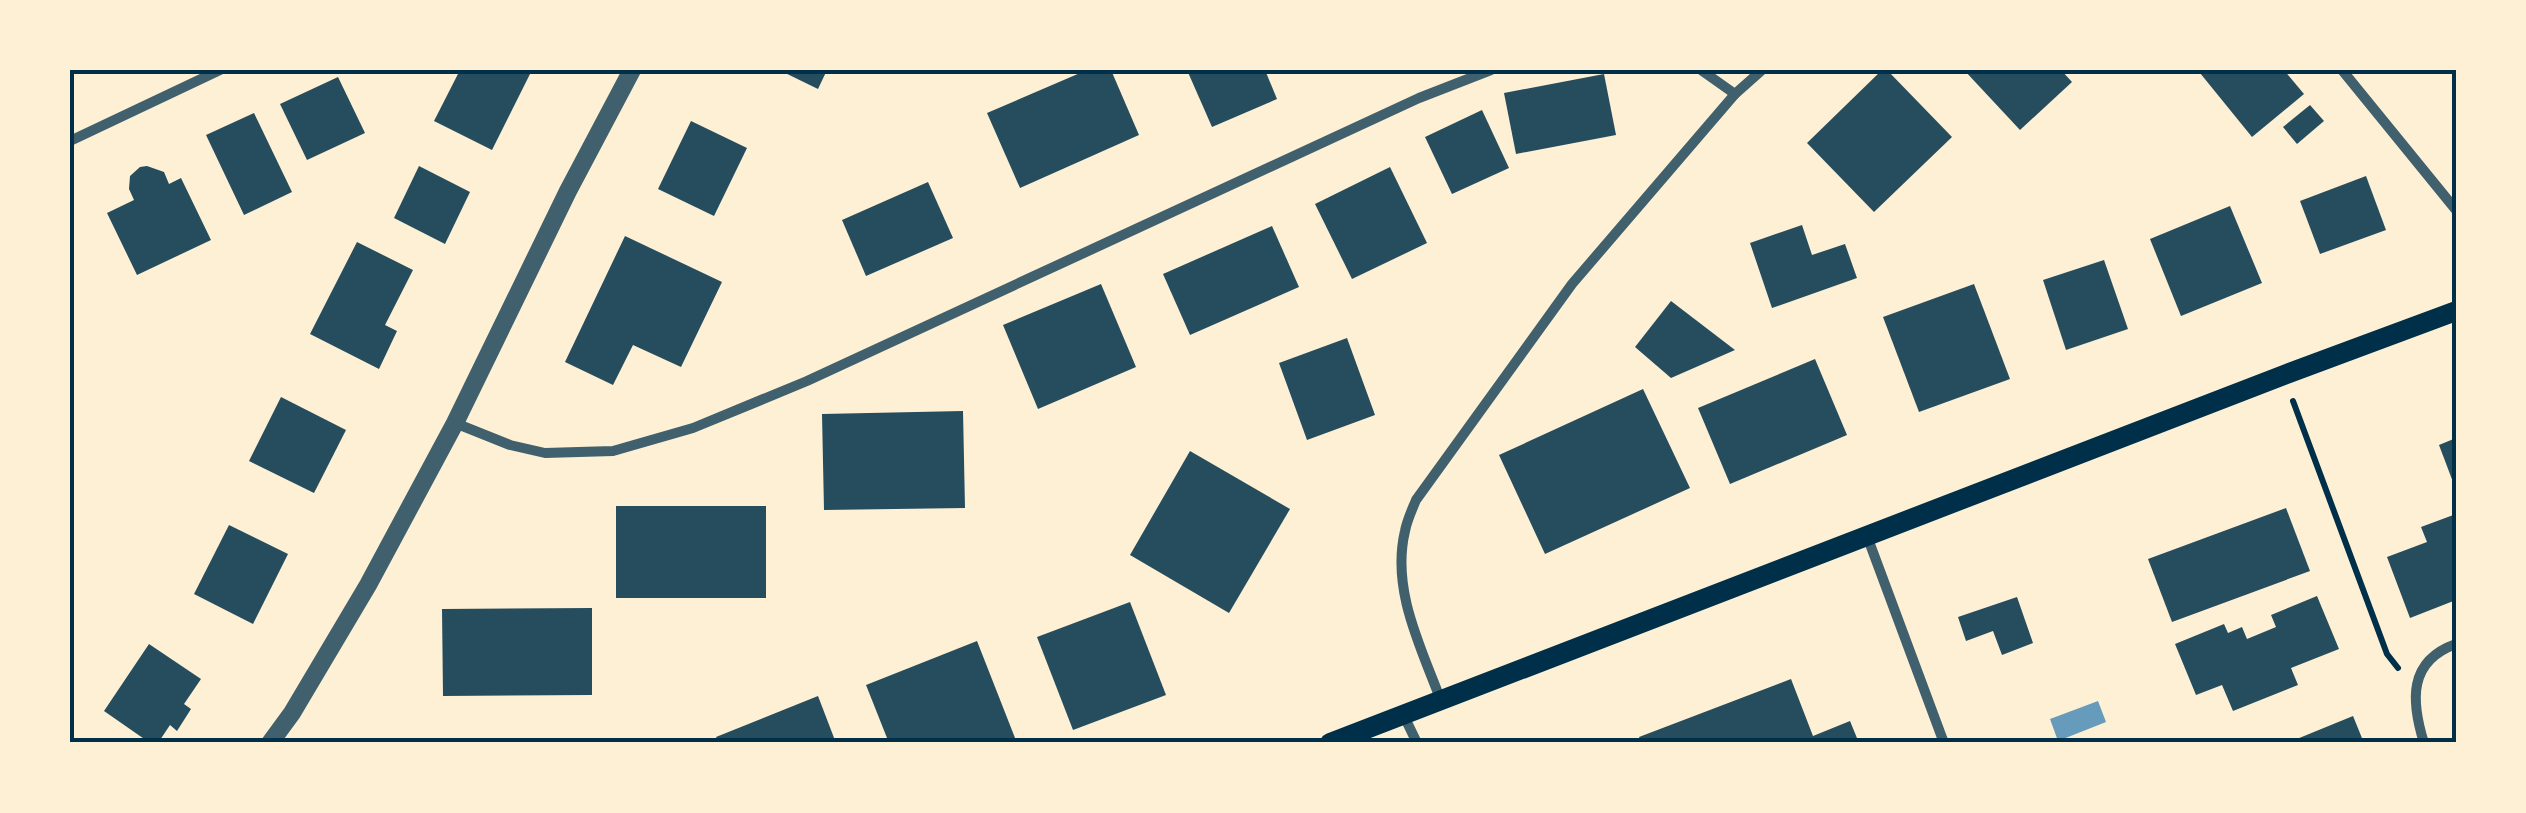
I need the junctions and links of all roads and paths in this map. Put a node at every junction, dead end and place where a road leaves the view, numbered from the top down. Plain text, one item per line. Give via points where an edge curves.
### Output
1 (220, 70) edge
2 (632, 70) edge
3 (1491, 70) edge
4 (1701, 70) edge
5 (1762, 70) edge
6 (2342, 70) edge
7 (1735, 94) junction
8 (70, 141) edge
9 (2456, 210) edge
10 (2456, 311) edge
11 (2284, 375) junction
12 (454, 422) junction
13 (1867, 536) junction
14 (2456, 644) edge
15 (2415, 687) junction
16 (1441, 701) junction
17 (1404, 715) junction
18 (270, 743) edge
19 (1330, 743) edge
20 (1417, 743) edge
21 (1944, 743) edge
22 (2424, 743) edge

1 - 8 street
2 - 12 street
3 - 12 street via 692,428 614,451 545,453
4 - 7 street
5 - 7 street
6 - 9 street
7 - 16 street via 1572,284 1416,500 1405,529 1402,585
10 - 11 main road
11 - 13 main road
11 - 15 path via 2387,654
12 - 18 street via 368,585
13 - 16 main road
13 - 21 street
14 - 15 street via 2425,663
15 - 22 street
16 - 17 main road
17 - 19 main road
17 - 20 street

